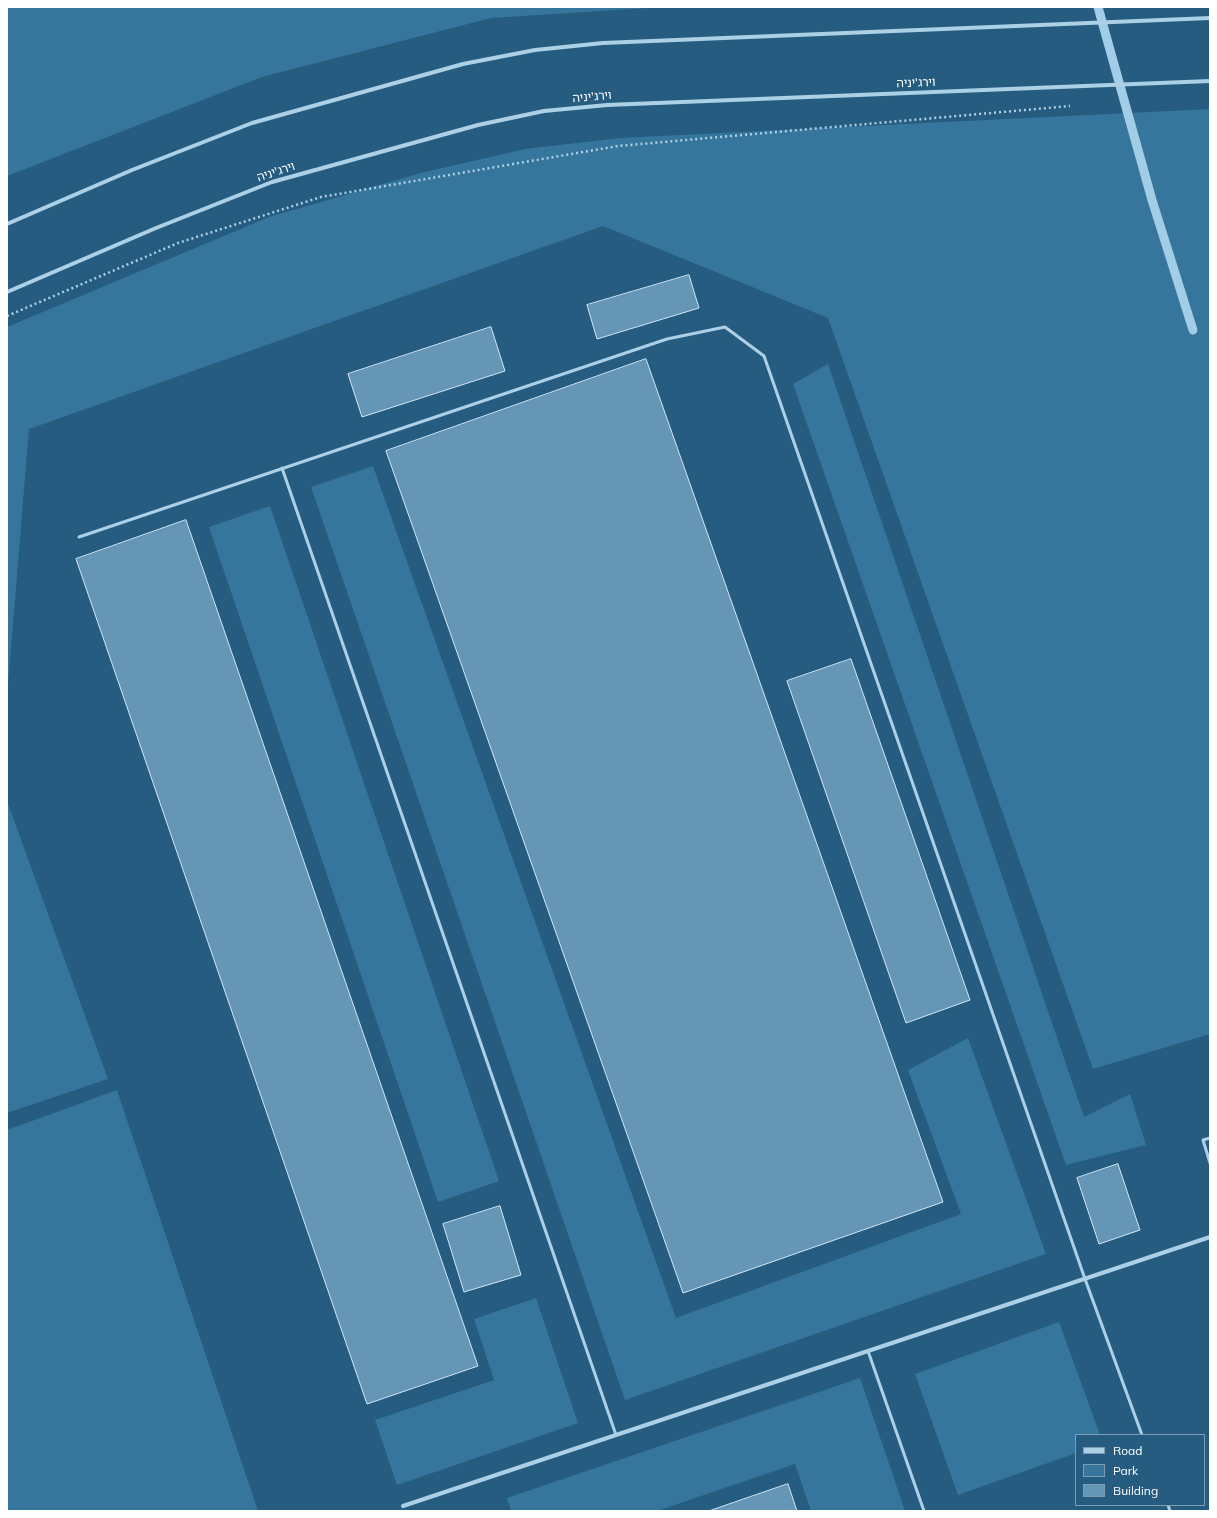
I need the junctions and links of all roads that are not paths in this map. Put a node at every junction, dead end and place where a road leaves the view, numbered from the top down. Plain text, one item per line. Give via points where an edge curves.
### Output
1 (1210, 18) edge
2 (1210, 81) edge
3 (7, 224) edge
4 (7, 292) edge
5 (282, 468) junction
6 (79, 537) dead end
7 (1210, 1138) edge
8 (1210, 1163) edge
9 (1210, 1237) edge
10 (1085, 1279) junction
11 (868, 1351) junction
12 (1142, 1434) edge
13 (616, 1435) junction
14 (402, 1506) dead end
15 (924, 1511) edge

1 - 3 street via 603,43 535,50 463,64 252,124 132,170
2 - 4 street, וירג'יניה via 607,105 544,112 478,125 272,182
5 - 6 lane
5 - 10 lane via 666,339 725,327 764,356
5 - 13 lane
7 - 8 lane via 1203,1140
9 - 10 street
10 - 11 street
10 - 12 lane
11 - 13 street
11 - 15 lane
13 - 14 street

